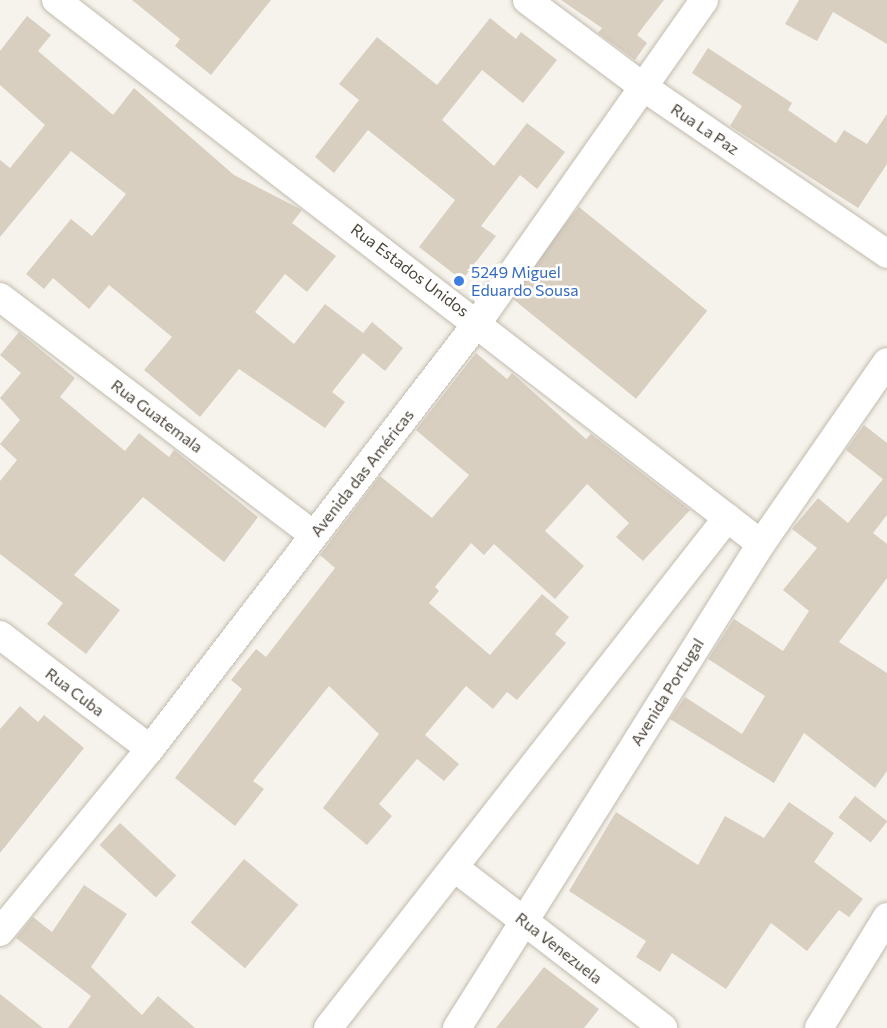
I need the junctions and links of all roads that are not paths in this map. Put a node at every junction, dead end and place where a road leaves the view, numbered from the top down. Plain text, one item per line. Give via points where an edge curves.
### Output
1 (56, 0) edge
2 (527, 0) edge
3 (704, 0) edge
4 (642, 86) junction
5 (887, 254) edge
6 (0, 297) edge
7 (478, 322) junction
8 (887, 362) edge
9 (727, 518) junction
10 (314, 535) junction
11 (761, 544) junction
12 (0, 635) edge
13 (150, 749) junction
14 (456, 869) junction
15 (887, 917) edge
16 (523, 920) junction
17 (0, 932) edge
18 (328, 1028) edge
19 (457, 1028) edge
20 (663, 1028) edge
21 (819, 1028) edge

1 - 7 street, Rua Estados Unidos
2 - 4 street, Rua La Paz
3 - 4 street, Avenida das Américas
4 - 5 street, Rua La Paz
4 - 7 street, Avenida das Américas
6 - 10 street, Rua Guatemala
7 - 9 street, Rua Estados Unidos
7 - 10 street, Avenida das Américas
8 - 11 street, Avenida Portugal
9 - 11 street, Rua Estados Unidos
9 - 14 street
10 - 13 street, Avenida das Américas
11 - 16 street, Avenida Portugal
12 - 13 street, Rua Cuba
13 - 17 street, Avenida das Américas
14 - 16 street, Rua Venezuela
14 - 18 street
15 - 21 street
16 - 19 street, Avenida Portugal
16 - 20 street, Rua Venezuela

